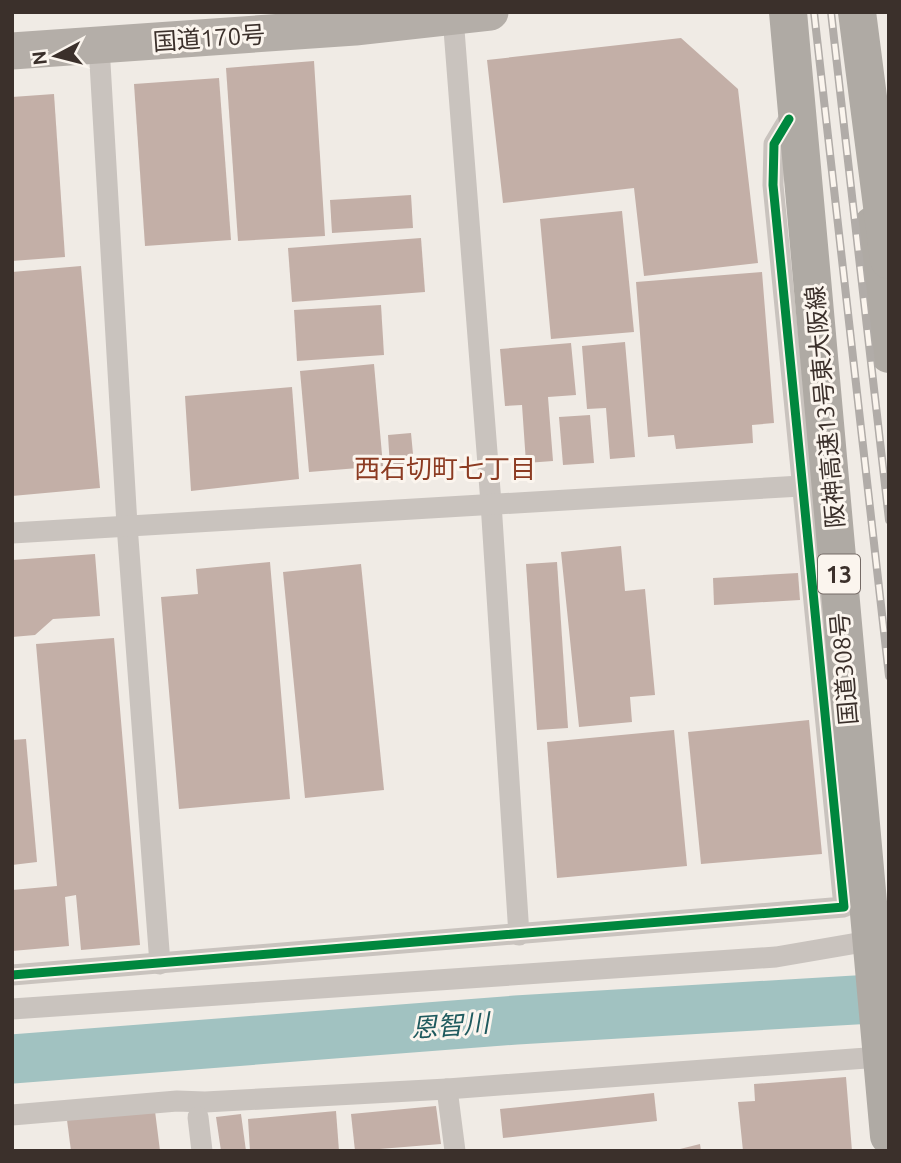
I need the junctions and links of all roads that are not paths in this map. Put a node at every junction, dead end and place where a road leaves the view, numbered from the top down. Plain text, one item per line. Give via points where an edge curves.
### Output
1 (490, 12) edge
2 (776, 12) edge
3 (788, 12) edge
4 (857, 12) edge
5 (874, 12) edge
6 (453, 17) junction
7 (99, 46) junction
8 (12, 51) edge
9 (789, 120) junction
10 (889, 143) edge
11 (889, 260) edge
12 (889, 354) edge
13 (800, 486) junction
14 (491, 503) junction
15 (127, 525) junction
16 (12, 533) edge
17 (519, 935) junction
18 (870, 945) joint
19 (160, 964) junction
20 (12, 975) edge
21 (12, 1009) edge
22 (882, 1029) edge
23 (447, 1089) junction
24 (12, 1115) edge
25 (198, 1116) dead end
26 (889, 1136) edge
27 (202, 1151) edge
28 (455, 1151) edge

1 - 6 highway, 国道170号
2 - 9 highway, 国道308号
3 - 26 highway, 阪神高速13号東大阪線 / 13, bridge
4 - 11 highway, bridge
4 - 12 highway via 849,30
5 - 10 highway
6 - 7 highway, 国道170号
6 - 14 street
7 - 8 highway, 国道170号
7 - 15 street
9 - 13 street via 774,144 773,185
9 - 18 highway, 国道308号
13 - 14 street
13 - 17 street via 844,907
14 - 15 street
14 - 17 street
15 - 16 street
15 - 19 street
17 - 19 street
18 - 21 street via 776,957
19 - 20 street
22 - 23 street
23 - 24 street via 177,1101
23 - 28 street
25 - 27 street

